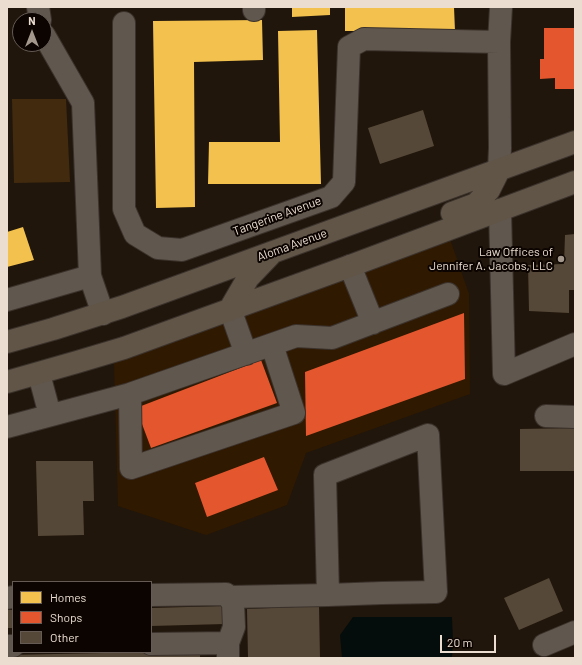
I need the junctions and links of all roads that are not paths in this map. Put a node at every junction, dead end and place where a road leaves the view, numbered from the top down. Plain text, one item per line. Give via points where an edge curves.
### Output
1 (501, 7) edge
2 (124, 23) dead end
3 (499, 42) junction
4 (52, 49) edge
5 (575, 142) edge
6 (498, 170) junction
7 (575, 182) edge
8 (500, 210) junction
9 (274, 251) junction
10 (350, 266) junction
11 (90, 276) junction
12 (448, 294) dead end
13 (7, 300) edge
14 (230, 309) junction
15 (103, 314) junction
16 (373, 323) junction
17 (7, 342) edge
18 (575, 344) edge
19 (272, 345) junction
20 (246, 354) junction
21 (38, 374) junction
22 (7, 382) edge
23 (130, 394) junction
24 (50, 415) junction
25 (546, 416) dead end
26 (575, 418) edge
27 (7, 427) edge
28 (152, 595) edge
29 (328, 595) junction
30 (229, 597) junction
31 (575, 632) edge
32 (152, 644) edge
33 (544, 645) dead end
34 (228, 650) edge

1 - 3 street
2 - 3 street, Tangerine Avenue via 124,209 135,234 158,248 182,250 330,197 344,182 349,47 364,39
3 - 6 street
4 - 11 street via 83,103
5 - 6 main road, Aloma Avenue
6 - 9 main road, Aloma Avenue
6 - 10 main road via 489,190 476,204 374,242 358,251
7 - 8 main road
8 - 10 main road
8 - 18 street via 504,374
9 - 14 main road via 248,278
9 - 15 main road, Aloma Avenue
10 - 14 main road
10 - 16 street
11 - 13 street
11 - 15 street
12 - 16 street
14 - 20 street
14 - 21 main road via 124,348
15 - 17 main road, Aloma Avenue
16 - 19 street via 332,338 296,336
19 - 20 street
19 - 23 street via 294,413 131,468
20 - 23 street
21 - 22 main road
21 - 24 street
23 - 24 street
24 - 27 street
25 - 26 street
28 - 30 street via 226,594
29 - 29 street via 436,592 428,435 325,475
29 - 30 street
30 - 34 street via 233,603 234,627
31 - 33 street
32 - 34 street

